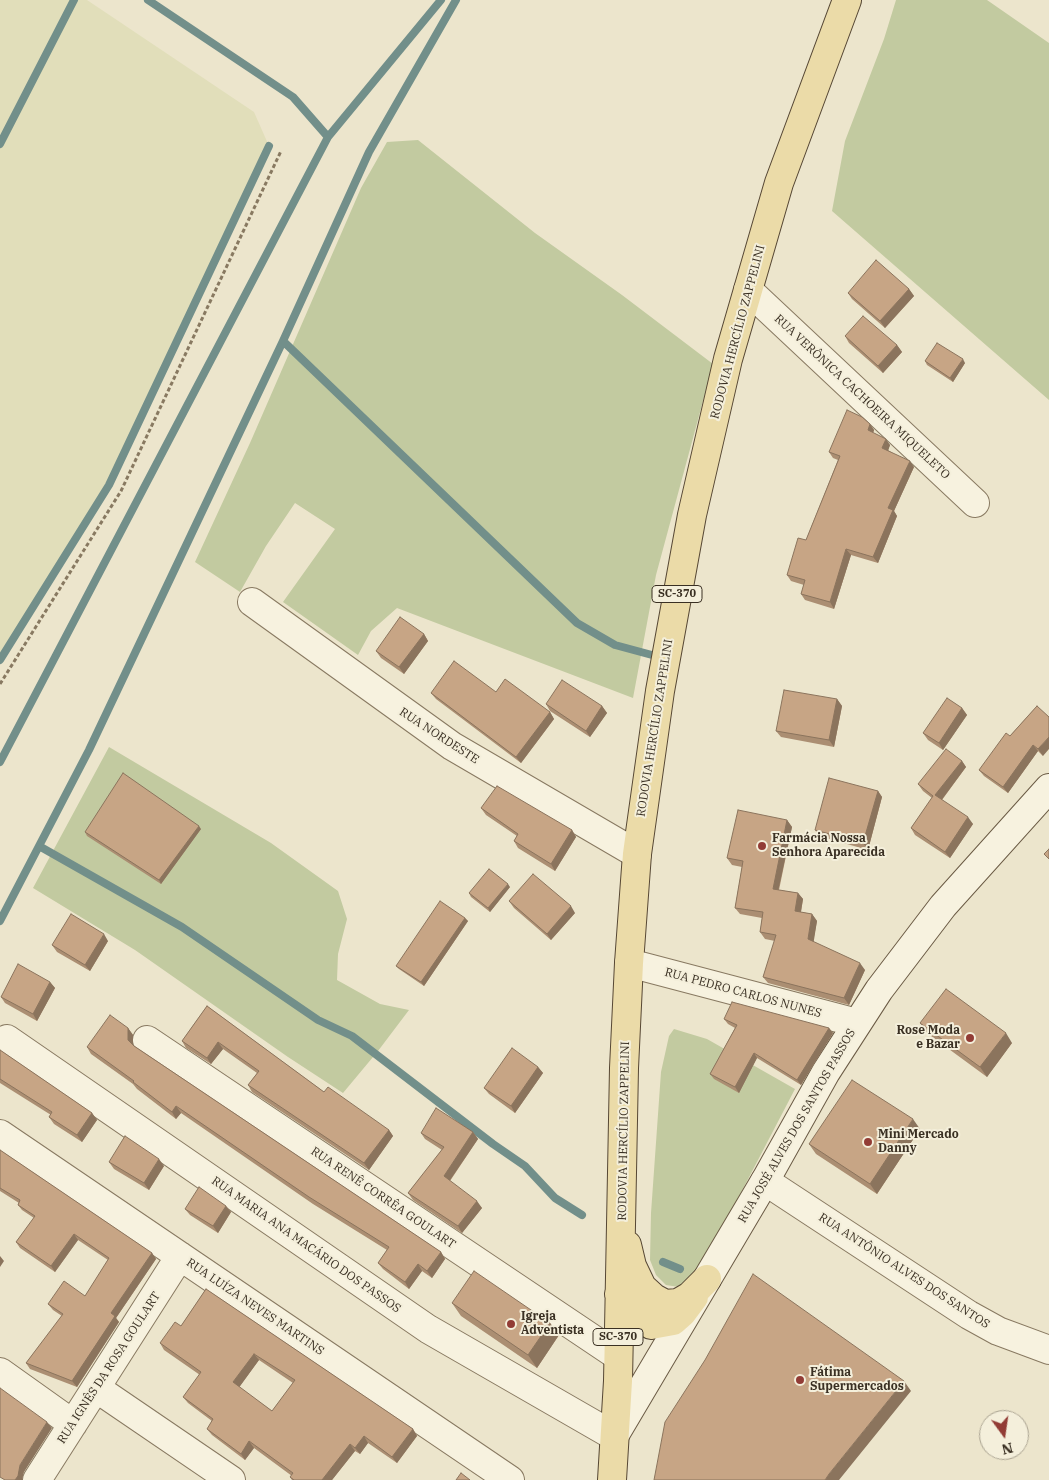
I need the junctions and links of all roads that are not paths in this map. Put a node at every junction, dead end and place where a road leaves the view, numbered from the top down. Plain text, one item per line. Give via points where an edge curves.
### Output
1 (847, 0) edge
2 (748, 290) junction
3 (976, 503) dead end
4 (252, 602) dead end
5 (1049, 788) edge
6 (637, 854) junction
7 (629, 963) junction
8 (857, 1024) junction
9 (7, 1039) dead end
10 (147, 1040) dead end
11 (0, 1134) edge
12 (765, 1181) junction
13 (622, 1209) junction
14 (180, 1256) junction
15 (707, 1279) junction
16 (619, 1294) junction
17 (673, 1336) junction
18 (1049, 1350) edge
19 (618, 1369) junction
20 (0, 1372) edge
21 (96, 1388) junction
22 (73, 1424) junction
23 (614, 1436) junction
24 (37, 1480) edge
25 (231, 1480) edge
26 (510, 1480) edge
27 (612, 1480) edge

1 - 2 main road, RODOVIA HERCÍLIO ZAPPELINI / SC-370 via 779,182
2 - 3 street, RUA VERÔNICA CACHOEIRA MIQUELETO
2 - 6 main road, RODOVIA HERCÍLIO ZAPPELINI / SC-370 via 728,358 677,589
4 - 6 street, RUA NORDESTE via 452,746
5 - 8 street, RUA JOSÉ ALVES DOS SANTOS PASSOS via 943,906
6 - 7 main road, RODOVIA HERCÍLIO ZAPPELINI / SC-370
7 - 8 street, RUA PEDRO CARLOS NUNES
7 - 13 main road, RODOVIA HERCÍLIO ZAPPELINI / SC-370
8 - 12 street, RUA JOSÉ ALVES DOS SANTOS PASSOS
9 - 23 street, RUA MARIA ANA MACÁRIO DOS PASSOS via 428,1329
10 - 19 street, RUA RENÊ CORRÊA GOULART
11 - 14 street, RUA LUÍZA NEVES MARTINS
12 - 15 street, RUA JOSÉ ALVES DOS SANTOS PASSOS
12 - 18 street, RUA ANTÔNIO ALVES DOS SANTOS via 969,1315 998,1331
13 - 15 main road via 632,1266 642,1287 654,1298 665,1304 678,1303
13 - 16 main road, RODOVIA HERCÍLIO ZAPPELINI / SC-370
14 - 21 street, RUA IGNÊS DA ROSA GOULART
14 - 26 street, RUA LUÍZA NEVES MARTINS
15 - 16 main road via 682,1313 664,1324 646,1322
15 - 17 street, RUA JOSÉ ALVES DOS SANTOS PASSOS
16 - 19 main road, RODOVIA HERCÍLIO ZAPPELINI / SC-370
17 - 19 street, RUA JOSÉ ALVES DOS SANTOS PASSOS
17 - 23 street, RUA JOSÉ ALVES DOS SANTOS PASSOS
19 - 23 main road, RODOVIA HERCÍLIO ZAPPELINI / SC-370
20 - 22 street
21 - 22 street, RUA IGNÊS DA ROSA GOULART
21 - 25 street
22 - 24 street, RUA IGNÊS DA ROSA GOULART
23 - 27 main road, RODOVIA HERCÍLIO ZAPPELINI / SC-370

